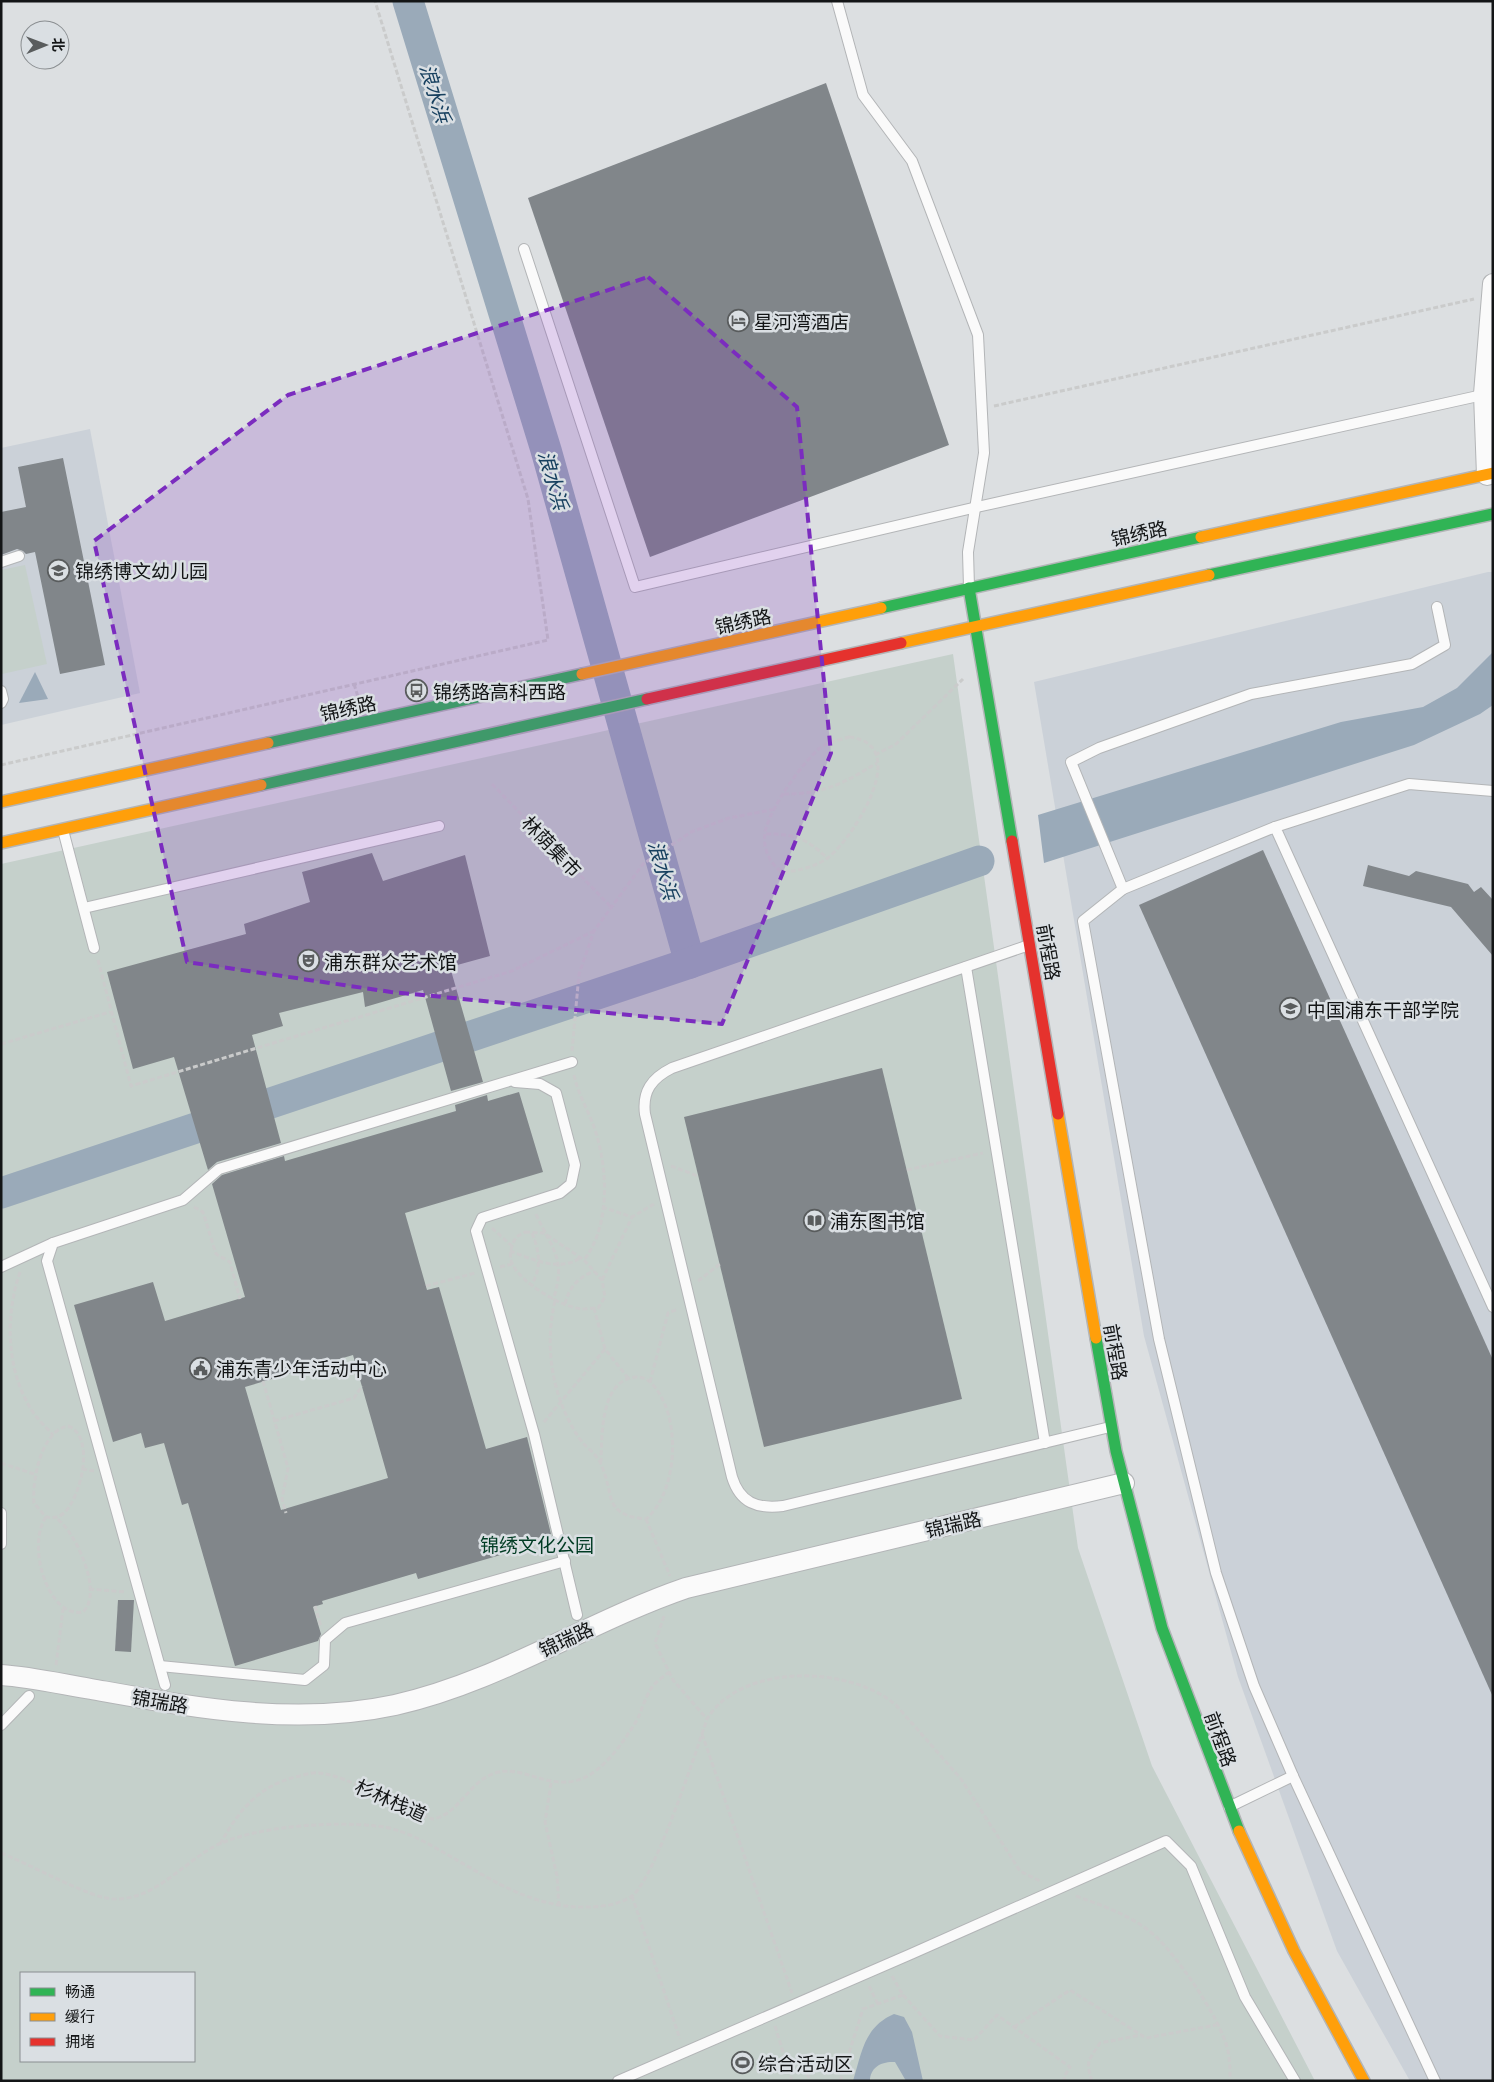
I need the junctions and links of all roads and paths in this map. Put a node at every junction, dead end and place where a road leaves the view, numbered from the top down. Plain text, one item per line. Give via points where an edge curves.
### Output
1 (375, 1) edge
2 (837, 1) edge
3 (524, 249) dead end
4 (1492, 289) edge
5 (1488, 394) edge
6 (982, 409) junction
7 (1490, 474) edge
8 (977, 507) junction
9 (1493, 514) edge
10 (19, 556) dead end
11 (1, 562) edge
12 (969, 588) junction
13 (1437, 607) dead end
14 (976, 626) junction
15 (980, 662) junction
16 (354, 684) junction
17 (1, 691) edge
18 (359, 701) dead end
19 (1, 703) edge
20 (875, 754) junction
21 (878, 762) junction
22 (1, 765) edge
23 (492, 784) dead end
24 (1493, 791) edge
25 (784, 794) junction
26 (1, 802) edge
27 (776, 809) junction
28 (439, 826) dead end
29 (1275, 827) junction
30 (62, 829) junction
31 (766, 834) junction
32 (1, 843) edge
33 (827, 858) junction
34 (1123, 889) junction
35 (611, 907) junction
36 (84, 908) junction
37 (594, 931) junction
38 (1030, 945) junction
39 (94, 948) joint
40 (966, 968) junction
41 (110, 1012) junction
42 (1, 1044) edge
43 (572, 1062) junction
44 (508, 1082) junction
45 (996, 1151) junction
46 (656, 1160) junction
47 (907, 1170) dead end
48 (698, 1176) dead end
49 (665, 1197) junction
50 (183, 1200) junction
51 (531, 1203) junction
52 (602, 1207) junction
53 (632, 1217) junction
54 (482, 1218) junction
55 (532, 1232) junction
56 (544, 1233) junction
57 (53, 1243) junction
58 (512, 1246) junction
59 (510, 1251) junction
60 (26, 1255) junction
61 (583, 1258) junction
62 (539, 1262) junction
63 (512, 1264) junction
64 (720, 1264) dead end
65 (559, 1265) junction
66 (1, 1267) edge
67 (486, 1270) junction
68 (594, 1271) junction
69 (602, 1280) junction
70 (532, 1284) junction
71 (426, 1286) dead end
72 (687, 1289) junction
73 (240, 1299) dead end
74 (554, 1300) junction
75 (690, 1303) junction
76 (565, 1304) junction
77 (1493, 1307) edge
78 (594, 1308) junction
79 (605, 1349) junction
80 (628, 1378) junction
81 (263, 1381) dead end
82 (650, 1382) junction
83 (362, 1386) dead end
84 (561, 1402) junction
85 (274, 1421) junction
86 (1112, 1427) junction
87 (534, 1434) junction
88 (54, 1436) junction
89 (1045, 1443) junction
90 (601, 1462) junction
91 (1, 1463) edge
92 (34, 1474) junction
93 (1124, 1483) junction
94 (286, 1513) dead end
95 (1, 1514) edge
96 (46, 1518) junction
97 (56, 1518) junction
98 (646, 1519) junction
99 (1, 1544) edge
100 (565, 1561) junction
101 (670, 1576) dead end
102 (89, 1588) junction
103 (140, 1593) junction
104 (315, 1606) dead end
105 (64, 1609) junction
106 (665, 1613) dead end
107 (577, 1615) dead end
108 (326, 1640) junction
109 (56, 1666) dead end
110 (160, 1666) junction
111 (669, 1672) junction
112 (1, 1675) edge
113 (165, 1685) dead end
114 (29, 1696) dead end
115 (707, 1720) junction
116 (1, 1725) edge
117 (702, 1733) junction
118 (1293, 1776) junction
119 (552, 1782) junction
120 (1228, 1808) junction
121 (220, 1844) junction
122 (1, 1853) edge
123 (1056, 1888) junction
124 (632, 1896) junction
125 (558, 1907) junction
126 (886, 1965) junction
127 (863, 1974) junction
128 (902, 1996) junction
129 (796, 2003) junction
130 (878, 2004) junction
131 (771, 2014) junction
132 (1216, 2025) junction
133 (1014, 2027) junction
134 (1142, 2035) junction
135 (685, 2052) junction
136 (789, 2072) junction
137 (618, 2081) edge
138 (792, 2081) edge
139 (811, 2081) edge
140 (840, 2081) edge
141 (1065, 2081) edge
142 (1092, 2081) edge
143 (1230, 2081) edge
144 (1295, 2081) edge
145 (1364, 2081) edge
146 (1436, 2081) edge

1 - 16 path via 528,499 548,640
2 - 6 lane via 863,95 912,161 978,335
3 - 8 lane via 635,587
4 - 5 street
4 - 6 path
5 - 7 street
5 - 8 lane
6 - 8 lane via 984,454
7 - 12 main road, 锦绣路
8 - 12 lane via 968,552
9 - 14 main road
10 - 11 lane
12 - 14 main road, 前程路
12 - 26 main road, 锦绣路
13 - 34 lane via 1445,645 1412,664 1251,694 1099,748 1071,762
14 - 15 main road, 前程路
14 - 30 main road
15 - 20 path via 896,744
15 - 38 main road, 前程路
16 - 18 path
16 - 22 path
17 - 19 lane
20 - 21 path
20 - 25 path via 871,745 862,738 849,736 822,747 808,760
21 - 25 path via 836,786
21 - 33 path via 877,777 865,812 843,843
23 - 35 path, 林荫集市
24 - 29 lane via 1409,784
25 - 27 path
27 - 31 path
27 - 35 path via 729,818 691,832 643,864
28 - 36 lane
29 - 34 lane
29 - 77 lane
30 - 32 main road
30 - 36 lane
31 - 33 path via 796,836 810,842
31 - 33 path via 771,864 782,872 797,871
34 - 118 lane via 1084,921 1159,1339 1216,1573 1254,1686
35 - 37 path
36 - 39 lane
37 - 41 path via 512,971 131,1086
37 - 43 path via 579,974
38 - 40 lane
38 - 86 main road, 前程路
39 - 41 path
40 - 45 lane
40 - 46 lane via 664,1072 650,1085 644,1106
41 - 42 path
43 - 44 lane
43 - 52 path via 575,1079 596,1133 604,1182
44 - 50 lane via 219,1169
44 - 51 lane via 540,1084 556,1093 576,1165 571,1184 560,1193
45 - 47 path
45 - 89 lane
46 - 48 path
46 - 49 lane
49 - 53 path
49 - 72 lane
50 - 57 lane
50 - 73 path via 202,1212 216,1254 230,1262
51 - 54 lane
51 - 56 path
52 - 53 path
52 - 61 path via 598,1236
53 - 69 path
54 - 58 path
54 - 67 lane via 476,1231
55 - 56 path
55 - 58 path via 516,1237
55 - 62 path via 538,1246
56 - 61 path
56 - 65 path
57 - 60 lane
57 - 103 lane via 47,1262
58 - 59 path
59 - 62 path
59 - 63 path
60 - 66 lane
60 - 88 path via 15,1286 11,1318 15,1368 26,1402
61 - 65 path
61 - 68 path
62 - 65 path
62 - 70 path
63 - 67 path
63 - 70 path
64 - 72 path
65 - 74 path
67 - 71 path
67 - 87 lane
68 - 69 path
68 - 76 path via 574,1284
69 - 78 path via 604,1297 598,1308
70 - 74 path
72 - 75 lane
74 - 76 path
74 - 84 path via 549,1354
75 - 82 path via 668,1313
75 - 89 lane via 732,1477 738,1492 750,1504 783,1506
76 - 78 path via 581,1309
78 - 79 path
79 - 80 path
79 - 84 path
80 - 82 path via 640,1376
80 - 90 path via 612,1392 603,1420
81 - 85 path
82 - 98 path via 662,1397 671,1425 673,1459 661,1498 653,1514
83 - 85 path via 354,1398
84 - 87 path
84 - 90 path via 579,1438
85 - 94 path via 288,1468 282,1499
86 - 89 lane
86 - 93 main road, 前程路
87 - 100 lane
88 - 92 path
88 - 97 path via 62,1427 74,1428 80,1433 84,1453 77,1487 64,1513
90 - 98 path via 612,1500 620,1513 630,1518
91 - 92 path
92 - 96 path via 34,1503
93 - 112 street, 锦瑞路 via 686,1588 630,1609 470,1682 433,1695 366,1710 318,1715 236,1713
93 - 120 main road, 前程路 via 1158,1616
95 - 99 lane
96 - 97 path
96 - 105 path via 39,1526 37,1554 46,1580
97 - 102 path via 71,1532 82,1554
98 - 101 path
100 - 107 lane
100 - 108 lane via 345,1624
102 - 103 path
102 - 105 path via 90,1601 83,1612 70,1613
103 - 110 lane
104 - 108 path
105 - 109 path
106 - 111 path via 655,1643
108 - 110 lane via 324,1665 305,1680
110 - 113 lane
111 - 115 path
111 - 119 path, 杉林栈道 via 650,1688 638,1717 614,1753 582,1779
114 - 116 lane
115 - 117 path
115 - 123 path via 714,1707 736,1691 794,1676 826,1676 870,1688 896,1705 962,1779 1020,1871
117 - 124 path via 655,1858 643,1884
117 - 129 path
118 - 120 lane
118 - 146 lane
119 - 121 path, 杉林栈道 via 507,1771 494,1773 474,1786 442,1818 432,1819 341,1778 317,1772 277,1782 262,1791 235,1818
119 - 125 path via 546,1822
120 - 145 main road, 前程路 via 1299,1962
121 - 122 path via 142,1895 112,1899
121 - 125 path via 289,1828 379,1826 404,1832 524,1896
123 - 126 lane
123 - 132 path via 1129,1917 1150,1930 1188,1975
123 - 144 lane via 1166,1841 1191,1866 1245,1997
124 - 125 path via 610,1905
124 - 135 path
126 - 127 lane
126 - 128 path
127 - 129 lane
127 - 130 path
128 - 130 path
128 - 133 path via 940,2036 974,2040 998,2014
129 - 131 lane
130 - 140 path via 863,2009
131 - 135 lane
131 - 136 path
132 - 134 path via 1146,2038
132 - 143 path via 1226,2045
133 - 134 path via 1070,1990
133 - 141 path via 1070,2067
134 - 142 path via 1100,2043 1088,2062
135 - 137 lane
136 - 138 path
136 - 139 path via 802,2067

